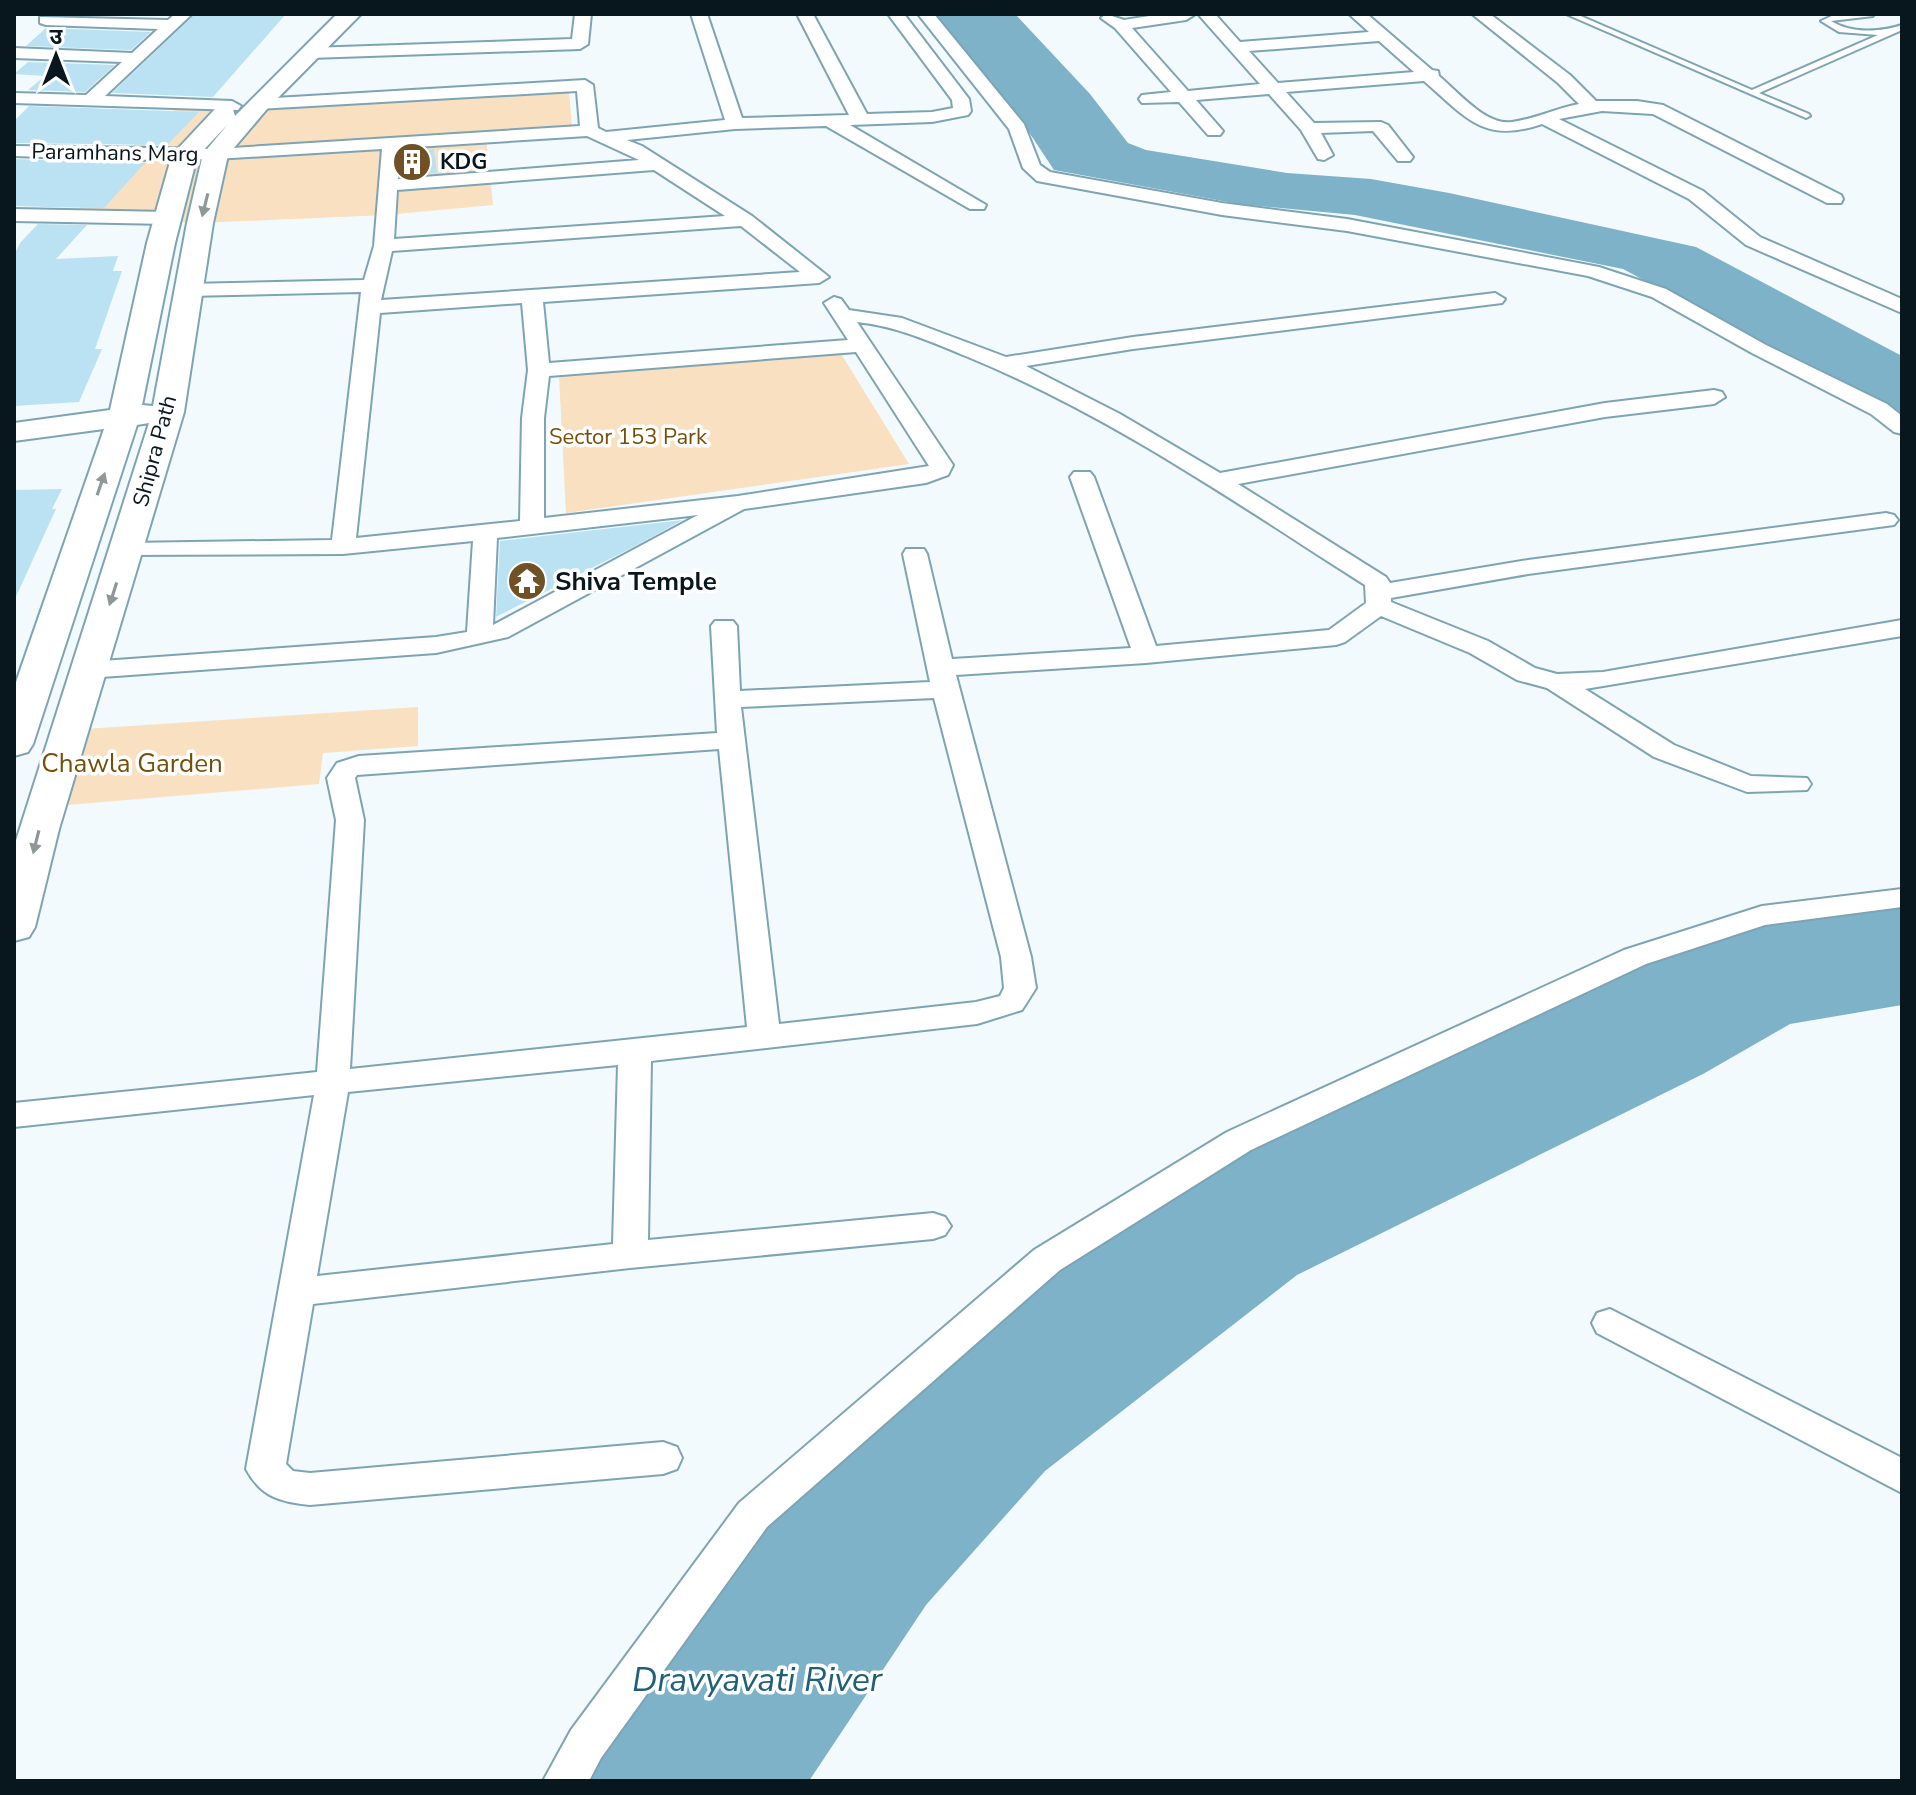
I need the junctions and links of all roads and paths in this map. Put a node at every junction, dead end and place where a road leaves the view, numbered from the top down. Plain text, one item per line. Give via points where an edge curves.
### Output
1 (318, 14) edge
2 (350, 14) edge
3 (583, 14) edge
4 (699, 14) edge
5 (805, 14) edge
6 (896, 14) edge
7 (926, 14) edge
8 (1104, 14) edge
9 (1188, 14) edge
10 (1206, 14) edge
11 (1357, 14) edge
12 (1480, 14) edge
13 (1570, 14) edge
14 (1860, 14) edge
15 (1869, 16) junction
16 (178, 19) edge
17 (1880, 19) dead end
18 (1891, 22) dead end
19 (1121, 25) junction
20 (1902, 26) edge
21 (31, 34) edge
22 (1887, 34) junction
23 (1383, 36) junction
24 (1236, 47) junction
25 (310, 53) junction
26 (134, 58) junction
27 (582, 64) junction
28 (1432, 75) junction
29 (1274, 89) junction
30 (1754, 92) junction
31 (1187, 97) junction
32 (14, 98) edge
33 (1148, 99) dead end
34 (90, 101) junction
35 (245, 105) junction
36 (1590, 105) junction
37 (1806, 116) dead end
38 (1544, 118) junction
39 (861, 120) junction
40 (830, 121) junction
41 (735, 124) junction
42 (1309, 128) junction
43 (1214, 131) dead end
44 (595, 134) junction
45 (391, 143) junction
46 (14, 151) edge
47 (201, 155) junction
48 (1324, 155) dead end
49 (1404, 157) dead end
50 (656, 164) junction
51 (387, 185) junction
52 (1834, 199) dead end
53 (977, 205) dead end
54 (14, 215) edge
55 (168, 218) junction
56 (745, 220) junction
57 (384, 246) junction
58 (819, 277) junction
59 (188, 290) junction
60 (371, 296) junction
61 (532, 296) junction
62 (1495, 299) dead end
63 (1902, 307) edge
64 (841, 316) junction
65 (864, 345) junction
66 (1007, 363) junction
67 (539, 370) junction
68 (1714, 397) dead end
69 (168, 412) junction
70 (124, 416) junction
71 (1902, 427) edge
72 (14, 432) edge
73 (1082, 477) dead end
74 (1214, 481) junction
75 (738, 503) junction
76 (1886, 520) dead end
77 (532, 527) junction
78 (485, 533) junction
79 (343, 547) junction
80 (126, 550) junction
81 (915, 554) dead end
82 (1378, 599) junction
83 (724, 626) dead end
84 (1902, 628) edge
85 (480, 638) junction
86 (1146, 655) junction
87 (88, 670) junction
88 (943, 678) junction
89 (25, 680) edge
90 (1556, 682) junction
91 (727, 700) junction
92 (732, 740) junction
93 (14, 744) edge
94 (1797, 784) dead end
95 (1902, 898) edge
96 (14, 927) edge
97 (764, 1036) junction
98 (635, 1052) junction
99 (333, 1082) junction
100 (14, 1115) edge
101 (933, 1226) dead end
102 (630, 1255) junction
103 (297, 1292) junction
104 (1610, 1323) dead end
105 (663, 1458) dead end
106 (1902, 1477) edge
107 (565, 1781) edge

1 - 35 street, Shipra Path
2 - 25 street, Shipra Path
3 - 27 street
4 - 41 street
5 - 39 street
6 - 39 street, Paramhans Marg via 960,99 962,111
7 - 71 street via 1018,128 1032,168 1044,177 1592,271 1659,293 1879,409
8 - 19 street
9 - 19 street
10 - 24 street
11 - 23 street
12 - 36 street
13 - 30 lane
14 - 15 lane
15 - 17 lane
15 - 22 lane via 1825,21 1839,30
16 - 21 street
16 - 26 street
18 - 20 lane
19 - 31 street
20 - 22 lane
21 - 26 street
22 - 30 lane
23 - 24 street
23 - 28 street
24 - 29 street
25 - 27 street
25 - 35 street, Shipra Path
26 - 34 street
27 - 35 street
27 - 44 street
28 - 29 street
28 - 38 street via 1492,125 1504,129
29 - 31 street
29 - 42 street
30 - 37 lane
31 - 33 street
31 - 43 street
32 - 34 street
34 - 35 street
35 - 47 street, Shipra Path
36 - 38 street
36 - 52 street via 1657,109
38 - 63 street via 1696,195 1753,241
39 - 40 street, Paramhans Marg
40 - 41 street, Paramhans Marg
40 - 53 street
41 - 44 street, Paramhans Marg
42 - 48 street
42 - 49 street via 1375,126
44 - 45 street, Paramhans Marg
44 - 50 street
45 - 47 street, Paramhans Marg
45 - 51 street
46 - 47 street, Paramhans Marg
47 - 55 street, Shipra Path
47 -> 59 street, Shipra Path
50 - 51 street
50 - 56 street
51 - 57 street
54 - 55 street
55 - 70 street, Shipra Path
56 - 57 street
56 - 58 street
57 - 60 street
58 - 61 street
58 - 64 street
59 - 60 street
59 - 69 street, Shipra Path
60 - 61 street
60 - 79 street
61 - 67 street
62 - 66 street
64 - 65 street
64 - 66 street via 885,318
65 - 67 street
65 - 75 street via 940,470
66 - 74 street
67 - 77 street
68 - 74 street via 1605,410
69 - 70 street
69 - 80 street, Shipra Path
70 - 72 street
89 -> 70 street, Shipra Path
73 - 86 street
74 - 82 street via 1377,582
75 - 77 street
75 - 85 street
76 - 82 street via 1465,575
77 - 78 street
78 - 79 street
78 - 85 street
79 - 80 street
80 -> 87 street, Shipra Path
81 - 88 street
82 - 86 street via 1336,637
82 - 90 street via 1526,674
83 - 91 street
84 - 90 street via 1603,680
85 - 87 street
86 - 88 street
87 -> 96 street, Shipra Path
88 - 91 street
88 - 97 street via 1020,988 1011,1003 977,1013
89 - 93 street, Shipra Path
90 - 94 street via 1664,751 1747,784
91 - 92 street
92 - 97 street
92 - 99 street via 359,764 347,769 341,778 350,820
95 - 107 street via 1762,916 1635,957 1239,1141 1047,1260 753,1515 586,1744
97 - 98 street
98 - 99 street
98 - 102 street
99 - 100 street
99 - 103 street
101 - 102 street
102 - 103 street
103 - 105 street via 266,1469 283,1486 310,1489
104 - 106 street

